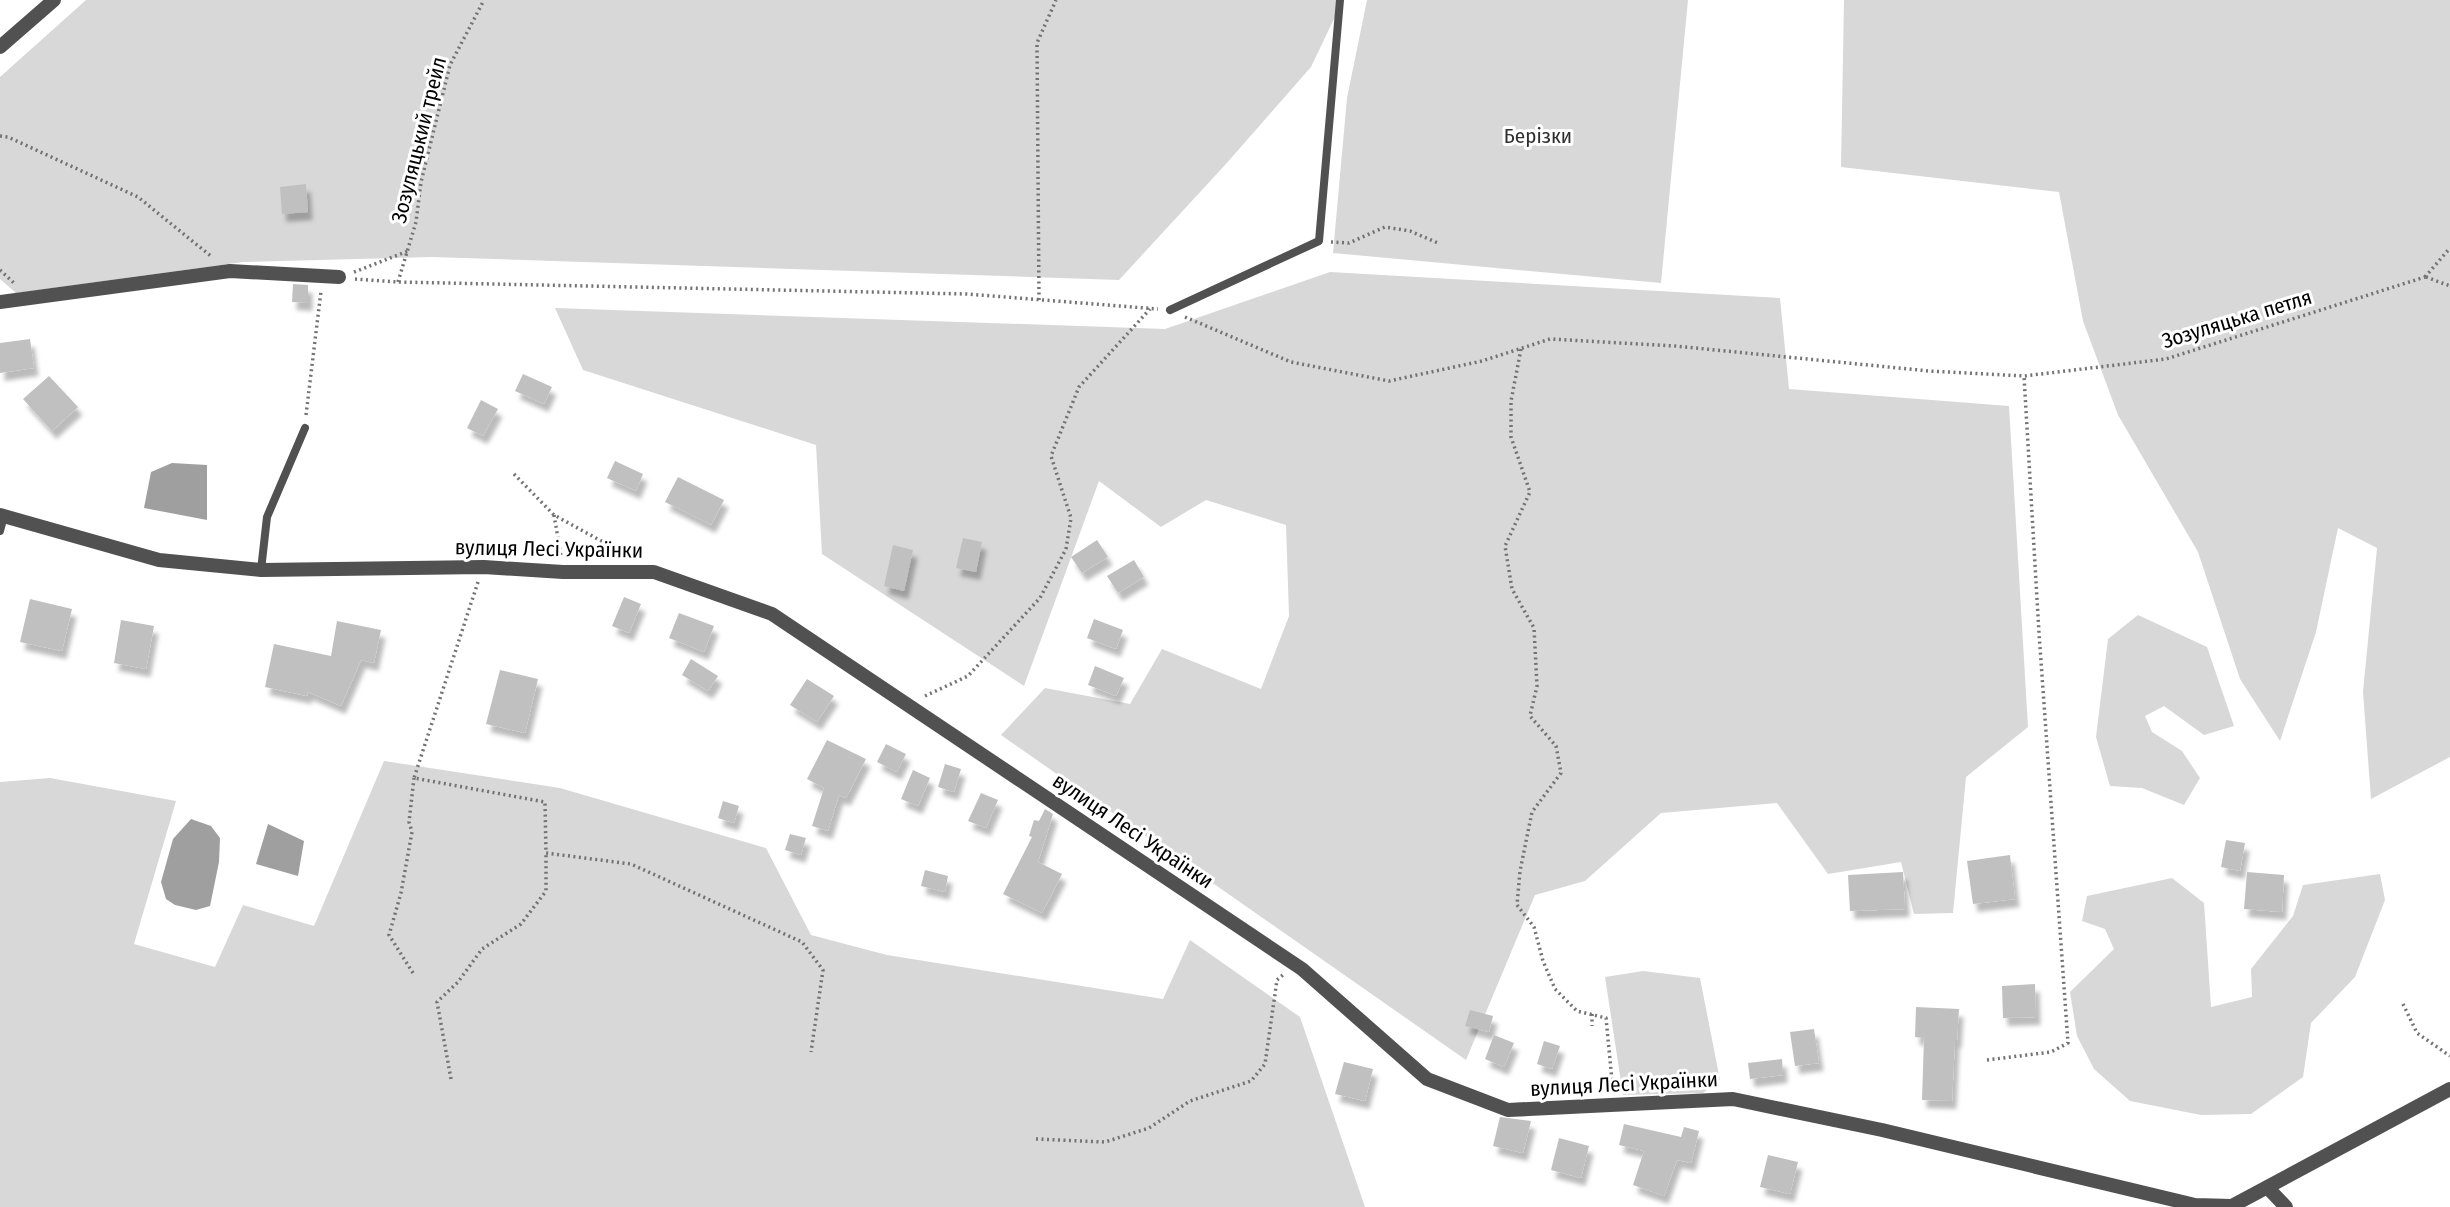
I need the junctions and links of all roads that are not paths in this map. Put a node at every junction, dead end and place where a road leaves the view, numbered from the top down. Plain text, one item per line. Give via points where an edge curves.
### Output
1 (54, 0) edge
2 (1340, 0) edge
3 (0, 47) edge
4 (339, 277) road end
5 (0, 302) edge
6 (1170, 310) dead end
7 (305, 428) road end
8 (2, 515) edge
9 (0, 531) edge
10 (261, 570) junction
11 (2450, 1089) edge
12 (2267, 1187) junction
13 (2232, 1207) edge
14 (2286, 1207) edge

1 - 3 street
2 - 6 lane via 1319,241
4 - 5 street via 230,271
7 - 10 lane via 267,517
8 - 9 lane
8 - 10 street, вулиця Лесі Українки via 159,560
10 - 13 street, вулиця Лесі Українки via 484,567 654,572 772,614 1295,964 1427,1079 1508,1110 1733,1099 2195,1205
11 - 12 street
12 - 13 street
12 - 14 street

